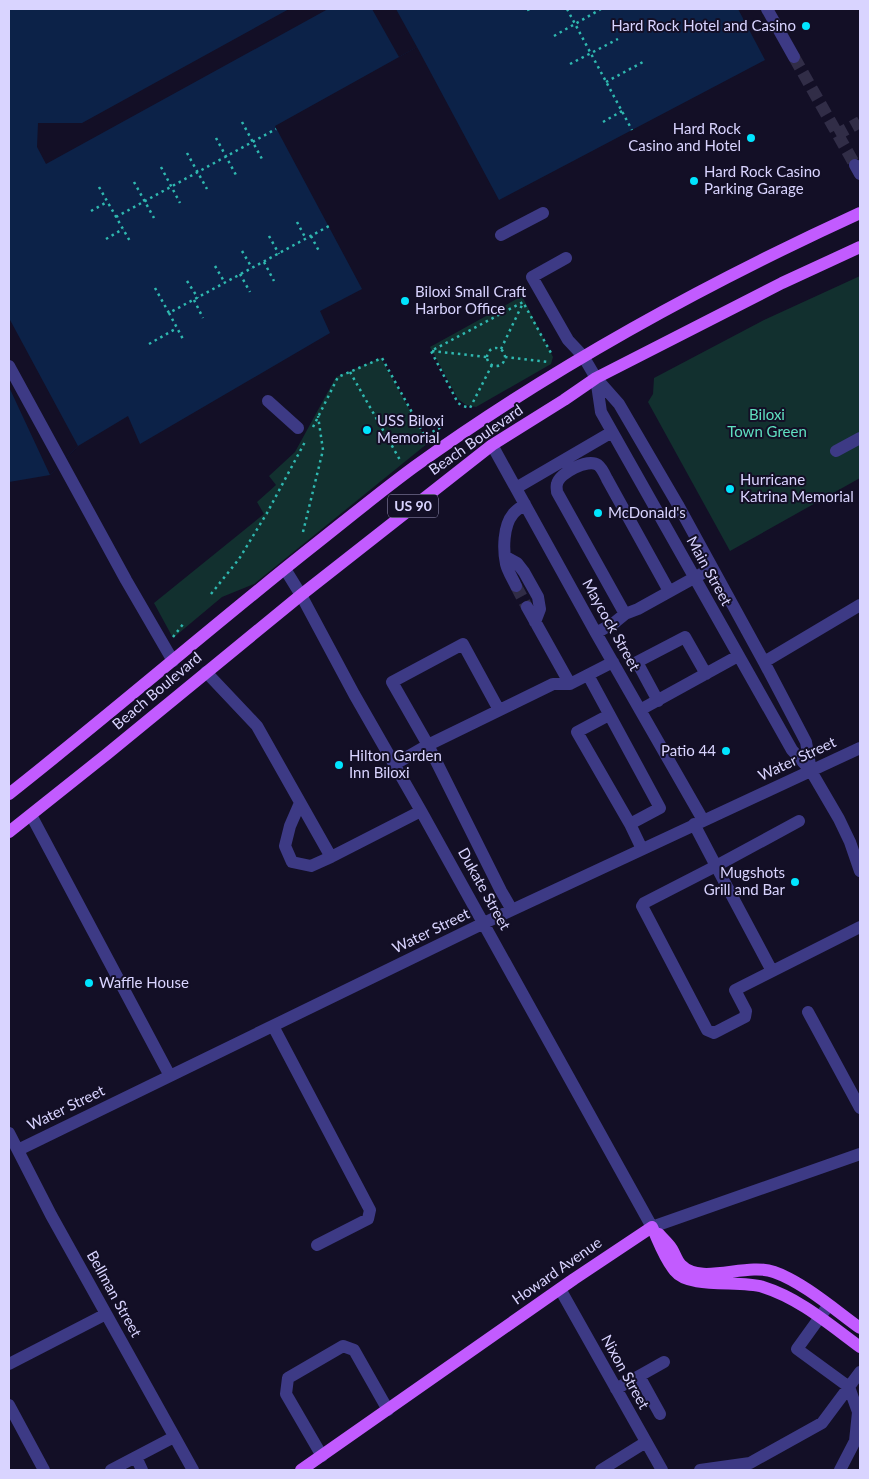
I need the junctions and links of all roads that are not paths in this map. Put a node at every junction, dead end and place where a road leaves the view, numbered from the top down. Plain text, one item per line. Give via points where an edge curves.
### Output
1 (767, 9) edge
2 (794, 57) tunnel mouth
3 (860, 212) edge
4 (543, 213) dead end
5 (501, 235) dead end
6 (860, 247) edge
7 (566, 258) dead end
8 (583, 356) junction
9 (9, 366) edge
10 (596, 378) junction
11 (268, 401) dead end
12 (304, 430) road end
13 (612, 432) junction
14 (860, 438) edge
15 (492, 445) junction
16 (836, 451) dead end
17 (549, 469) junction
18 (556, 483) junction
19 (516, 488) junction
20 (525, 504) junction
21 (506, 557) junction
22 (712, 568) junction
23 (285, 569) junction
24 (694, 578) junction
25 (516, 586) tunnel mouth
26 (669, 592) junction
27 (301, 594) junction
28 (860, 605) edge
29 (527, 607) tunnel mouth
30 (625, 614) junction
31 (535, 622) junction
32 (596, 633) junction
33 (738, 656) junction
34 (173, 661) junction
35 (613, 662) junction
36 (764, 662) junction
37 (206, 672) junction
38 (706, 674) junction
39 (588, 675) junction
40 (570, 684) junction
41 (658, 701) junction
42 (499, 710) junction
43 (640, 710) junction
44 (609, 715) junction
45 (428, 745) junction
46 (860, 748) edge
47 (395, 764) junction
48 (811, 771) junction
49 (9, 794) edge
50 (300, 803) junction
51 (421, 811) junction
52 (31, 815) junction
53 (800, 821) dead end
54 (699, 822) junction
55 (630, 824) junction
56 (9, 832) edge
57 (642, 849) junction
58 (331, 857) junction
59 (716, 866) junction
60 (860, 872) edge
61 (512, 910) junction
62 (484, 923) junction
63 (860, 927) edge
64 (772, 971) junction
65 (808, 1012) dead end
66 (273, 1026) junction
67 (170, 1076) junction
68 (860, 1108) edge
69 (9, 1133) edge
70 (18, 1150) junction
71 (860, 1154) edge
72 (652, 1227) junction
73 (317, 1245) dead end
74 (560, 1289) junction
75 (828, 1306) junction
76 (106, 1314) junction
77 (820, 1318) junction
78 (860, 1328) edge
79 (860, 1347) edge
80 (664, 1362) dead end
81 (9, 1364) edge
82 (860, 1372) edge
83 (639, 1376) junction
84 (849, 1387) junction
85 (616, 1389) junction
86 (9, 1405) edge
87 (388, 1410) junction
88 (660, 1414) dead end
89 (174, 1437) junction
90 (646, 1442) junction
91 (322, 1456) junction
92 (136, 1457) junction
93 (44, 1470) edge
94 (111, 1470) edge
95 (142, 1470) edge
96 (193, 1470) edge
97 (302, 1470) edge
98 (601, 1470) edge
99 (662, 1470) edge
100 (700, 1470) edge
101 (840, 1470) edge

1 - 2 street
3 - 8 main road, Beach Boulevard / US 90 via 791,244
4 - 5 street
6 - 10 main road, Beach Boulevard / US 90
7 - 8 street, Main Street via 532,278 568,340
8 - 10 street, Main Street
8 - 23 main road, Beach Boulevard / US 90 via 412,468
9 - 34 street
10 - 13 street, Main Street via 602,412
10 - 15 main road, Beach Boulevard / US 90
10 - 22 street, Main Street via 619,404
11 - 12 street
13 - 17 street
13 - 24 street, Main Street
14 - 16 street
15 - 19 street, Maycock Street
15 - 27 main road, Beach Boulevard / US 90
17 - 18 street
17 - 19 street
18 - 26 street via 564,474 580,466 598,465
18 - 30 street via 556,492
19 - 20 street, Maycock Street
20 - 21 street via 512,514 508,523
20 - 32 street, Maycock Street
21 - 25 street
21 - 31 street via 517,563 538,596 540,609
22 - 24 street
22 - 36 street, Main Street
23 - 27 street, Dukate Street
23 - 34 main road, Beach Boulevard / US 90
24 - 26 street
24 - 33 street, Main Street
26 - 30 street
27 - 37 main road, Beach Boulevard / US 90
27 - 47 street, Dukate Street
28 - 36 street
29 - 31 street
30 - 32 street
31 - 40 street
32 - 35 street, Maycock Street
33 - 38 street
33 - 48 street, Main Street via 792,750
34 - 49 main road, Beach Boulevard / US 90
35 - 39 street
35 - 43 street, Maycock Street
36 - 48 street, Main Street via 806,742
37 - 50 street via 257,726
37 - 52 main road, Beach Boulevard / US 90
38 - 41 street
38 - 41 street via 685,638 636,662
39 - 40 street
39 - 44 street
40 - 42 street via 553,684
41 - 43 street
42 - 45 street
42 - 45 street via 463,644 392,682
43 - 54 street, Maycock Street
44 - 55 street via 660,808
44 - 55 street via 577,732
45 - 47 street
45 - 61 street
46 - 48 street, Water Street
47 - 51 street, Dukate Street
48 - 54 street, Water Street
48 - 60 street, Main Street via 839,819
50 - 58 street
50 - 58 street via 285,846 292,862 312,866
51 - 58 street
51 - 62 street, Dukate Street
52 - 56 main road, Beach Boulevard / US 90
52 - 67 street
53 - 59 street
54 - 57 street, Water Street
54 - 59 street, Maycock Street
55 - 57 street
57 - 61 street, Water Street
59 - 64 street, Maycock Street
59 - 64 street via 642,906 706,1030 714,1033 745,1017 746,1011 735,990
61 - 62 street, Water Street
62 - 66 street, Water Street
62 - 72 street, Dukate Street
63 - 64 street
65 - 68 street
66 - 67 street, Water Street
66 - 73 street via 370,1210 368,1219
67 - 70 street, Water Street
69 - 70 street, Bellman Street
70 - 76 street, Bellman Street
71 - 72 street, Howard Avenue
72 - 74 main road, Howard Avenue
72 - 75 main road via 671,1247 682,1266 694,1273 710,1275 750,1268 773,1271
72 - 77 main road via 676,1273 694,1282 742,1283 762,1287 787,1297
74 - 85 street, Nixon Street
74 - 87 main road, Howard Avenue
75 - 77 street
75 - 78 main road
76 - 81 street
76 - 89 street, Bellman Street
77 - 79 main road
77 - 84 street via 797,1349
80 - 83 street
82 - 84 street
83 - 85 street
83 - 88 street
84 - 100 street via 822,1423 750,1463
84 - 101 street via 858,1412 855,1441
85 - 90 street, Nixon Street
86 - 93 street
87 - 91 main road, Howard Avenue
87 - 91 street via 354,1350 344,1346 288,1378 286,1394
89 - 92 street
89 - 96 street, Bellman Street
90 - 98 street
90 - 99 street, Nixon Street
91 - 97 main road, Howard Avenue
92 - 94 street
92 - 95 street

